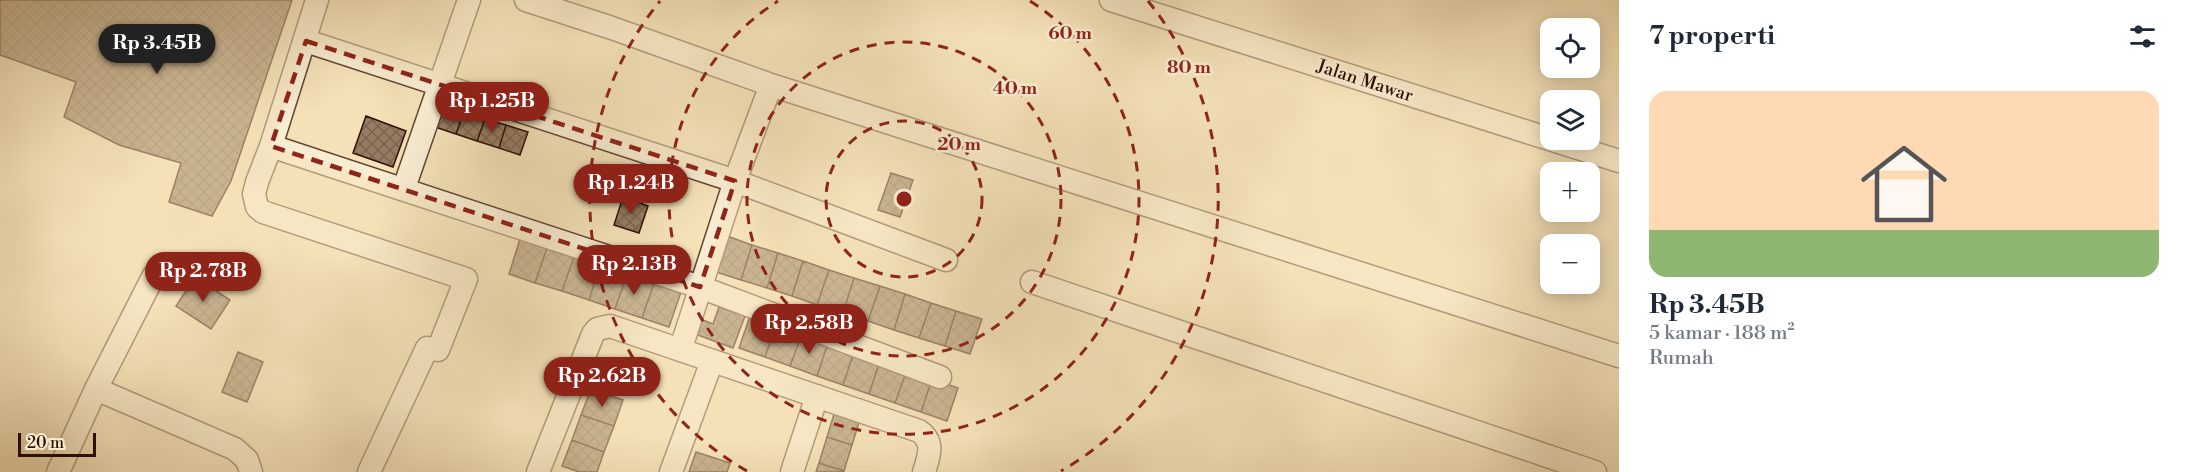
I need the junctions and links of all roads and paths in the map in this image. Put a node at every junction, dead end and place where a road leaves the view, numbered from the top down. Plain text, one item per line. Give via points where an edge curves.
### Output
1 (317, 0) edge
2 (469, 0) edge
3 (526, 0) edge
4 (1111, 0) edge
5 (306, 41) junction
6 (441, 85) junction
7 (771, 85) junction
8 (271, 146) junction
9 (1619, 161) edge
10 (735, 182) junction
11 (404, 188) junction
12 (946, 260) dead end
13 (153, 277) dead end
14 (1032, 282) dead end
15 (700, 287) junction
16 (681, 348) junction
17 (1619, 356) edge
18 (712, 361) junction
19 (940, 378) dead end
20 (96, 389) junction
21 (817, 396) junction
22 (58, 472) edge
23 (251, 472) edge
24 (369, 472) edge
25 (538, 472) edge
26 (671, 472) edge
27 (792, 472) edge
28 (924, 472) edge
29 (1595, 472) edge

1 - 5 street
2 - 6 street
3 - 7 street
4 - 9 street, Jalan Mawar
5 - 6 street
5 - 8 street
6 - 10 street
6 - 11 street
7 - 10 street
7 - 17 street
8 - 11 street
8 - 24 street via 254,194 257,207 263,212 466,279 438,350 426,348
10 - 12 street
10 - 15 street
11 - 15 street
13 - 20 street
14 - 29 street
15 - 16 street
15 - 19 street
16 - 18 street
16 - 25 street via 615,326 597,329
18 - 21 street
18 - 26 street
20 - 22 street
20 - 23 street via 235,449 247,460
21 - 27 street
21 - 28 street via 926,435 930,449

